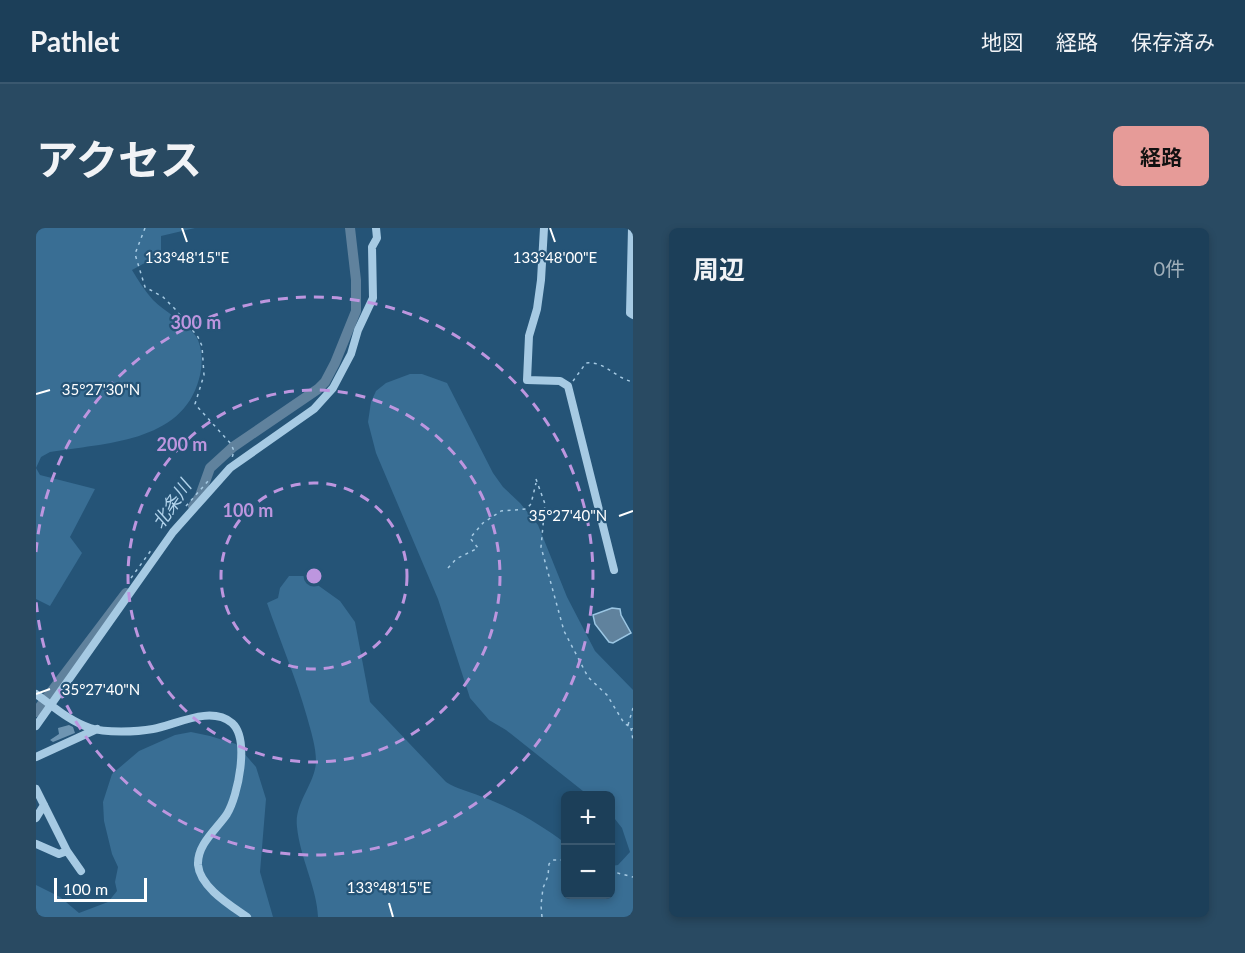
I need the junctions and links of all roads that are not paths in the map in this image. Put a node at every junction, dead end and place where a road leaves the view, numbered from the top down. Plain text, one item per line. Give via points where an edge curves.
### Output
1 (376, 228) edge
2 (544, 228) edge
3 (632, 228) edge
4 (633, 315) edge
5 (614, 570) dead end
6 (36, 694) edge
7 (52, 705) junction
8 (36, 726) edge
9 (97, 729) junction
10 (36, 758) edge
11 (36, 789) edge
12 (44, 805) junction
13 (36, 818) edge
14 (36, 844) edge
15 (67, 851) junction
16 (81, 870) dead end
17 (247, 917) edge

1 - 7 street via 377,238 372,247 373,298 333,388 314,409 230,468 173,532
2 - 5 street via 527,380 560,381 568,386
3 - 4 street via 629,298
6 - 7 street
7 - 8 street
7 - 9 street via 70,719
9 - 10 street
9 - 17 street via 153,729 209,716 234,724 241,739 236,793 228,813 201,849 198,865 204,881
11 - 12 street
12 - 13 street
12 - 15 street
14 - 15 street via 59,854
15 - 16 street

